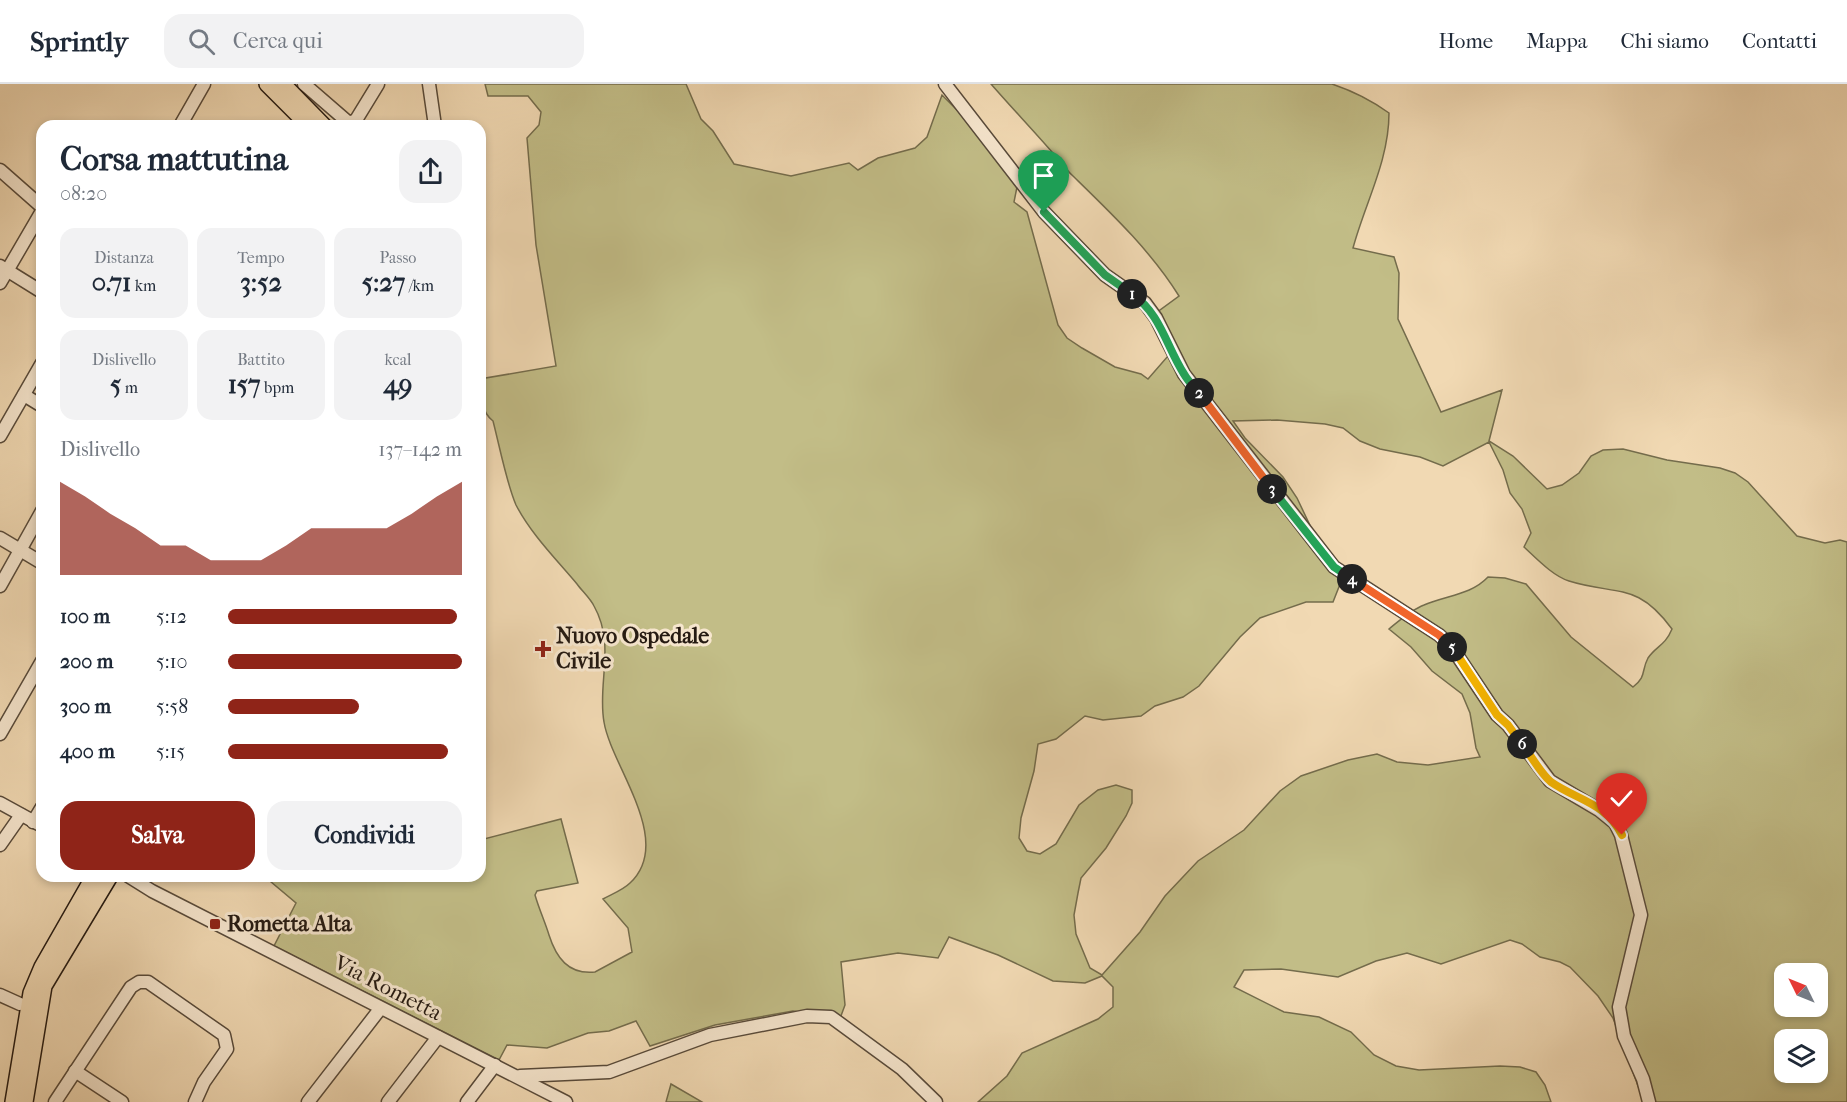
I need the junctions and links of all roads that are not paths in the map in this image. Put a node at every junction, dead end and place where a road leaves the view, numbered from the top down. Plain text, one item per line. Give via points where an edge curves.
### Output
1 (204, 84) edge
2 (267, 84) edge
3 (304, 84) edge
4 (378, 84) edge
5 (429, 84) edge
6 (945, 84) edge
7 (286, 85) edge
8 (183, 120) edge
9 (303, 120) edge
10 (318, 120) edge
11 (343, 120) edge
12 (356, 120) edge
13 (434, 120) edge
14 (0, 170) edge
15 (36, 203) edge
16 (36, 218) edge
17 (3, 269) edge
18 (0, 283) edge
19 (36, 288) edge
20 (36, 374) edge
21 (24, 395) junction
22 (36, 402) edge
23 (0, 436) edge
24 (36, 522) edge
25 (0, 538) edge
26 (21, 550) junction
27 (36, 559) edge
28 (0, 585) edge
29 (36, 671) edge
30 (0, 734) edge
31 (0, 803) edge
32 (21, 815) junction
33 (36, 823) edge
34 (0, 845) edge
35 (91, 882) edge
36 (106, 882) edge
37 (138, 882) edge
38 (0, 995) edge
39 (20, 1004) dead end
40 (380, 1009) junction
41 (438, 1037) junction
42 (495, 1065) junction
43 (75, 1071) junction
44 (518, 1076) junction
45 (549, 1098) edge
46 (13, 1102) edge
47 (25, 1102) edge
48 (55, 1102) edge
49 (122, 1102) edge
50 (195, 1102) edge
51 (308, 1102) edge
52 (388, 1102) edge
53 (467, 1102) edge
54 (566, 1102) edge
55 (936, 1102) edge
56 (1649, 1102) edge

1 - 8 street
2 - 9 main road
3 - 11 street
4 - 12 street
5 - 13 street
6 - 56 street via 1044,212 1105,275 1151,310 1184,374 1334,567 1445,640 1497,715 1550,781 1578,795 1615,823 1622,835 1641,907 1619,1007
7 - 10 main road
14 - 15 street
16 - 17 street
17 - 18 street
17 - 19 street
20 - 21 street
21 - 22 street
21 - 23 street
24 - 26 street
25 - 26 street
26 - 27 street
26 - 28 street
29 - 30 street
31 - 32 street
32 - 33 street
32 - 34 street
35 - 46 main road via 31,993
36 - 47 main road via 44,986
37 - 40 street, Via Rometta
38 - 39 street
40 - 41 street, Via Rometta
40 - 51 street
41 - 42 street, Via Rometta
41 - 52 street
42 - 44 street, Via Rometta
42 - 53 street
43 - 48 street
43 - 49 street
43 - 50 street via 131,987 148,982 224,1035 227,1048
44 - 45 street, Via Rometta
44 - 55 street via 609,1072 710,1035 807,1016 831,1017 902,1069
45 - 54 street, Via Rometta

